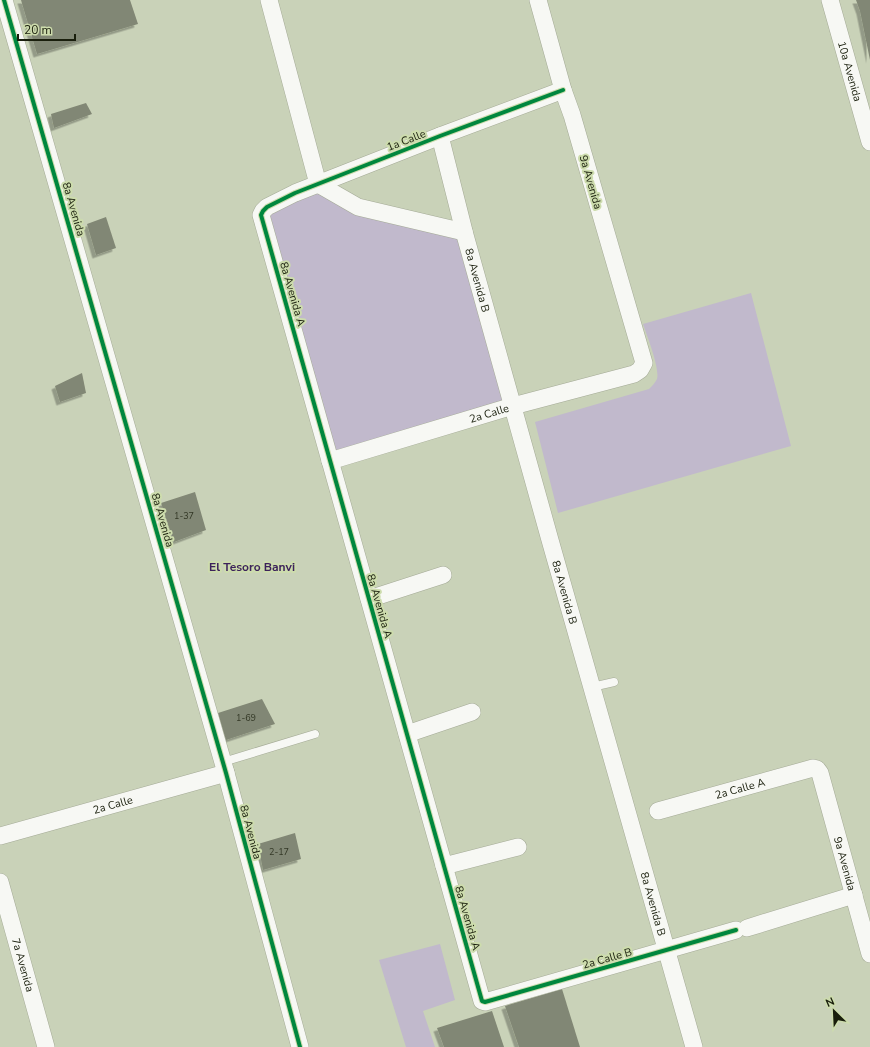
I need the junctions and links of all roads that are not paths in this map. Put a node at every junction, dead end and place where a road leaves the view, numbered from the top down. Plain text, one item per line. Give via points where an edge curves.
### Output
1 (4, 0) edge
2 (269, 0) edge
3 (538, 0) edge
4 (830, 0) edge
5 (563, 90) junction
6 (440, 136) junction
7 (870, 142) edge
8 (318, 184) junction
9 (261, 215) joint
10 (464, 232) junction
11 (644, 363) joint
12 (513, 406) junction
13 (330, 461) junction
14 (443, 575) dead end
15 (369, 598) junction
16 (614, 682) dead end
17 (592, 687) junction
18 (472, 712) dead end
19 (315, 734) dead end
20 (407, 734) junction
21 (224, 768) junction
22 (820, 773) joint
23 (658, 811) dead end
24 (0, 836) edge
25 (518, 847) dead end
26 (444, 866) junction
27 (0, 882) edge
28 (854, 895) junction
29 (666, 950) junction
30 (870, 954) edge
31 (484, 1002) joint
32 (46, 1047) edge
33 (300, 1047) edge
34 (694, 1047) edge

1 - 21 street, 8a Avenida
2 - 8 street
3 - 5 street, 9a Avenida
4 - 7 street, 10a Avenida
5 - 6 street, 1a Calle
5 - 11 street, 9a Avenida
6 - 8 street, 1a Calle
6 - 10 street, 8a Avenida B
8 - 9 street, 1a Calle via 295,192 267,207
8 - 10 street via 358,207
9 - 13 street, 8a Avenida A
10 - 12 street, 8a Avenida B
11 - 12 street, 2a Calle via 634,374
12 - 13 street, 2a Calle
12 - 17 street, 8a Avenida B
13 - 15 street, 8a Avenida A
14 - 15 street
15 - 20 street, 8a Avenida A
16 - 17 lane
17 - 29 street, 8a Avenida B
18 - 20 street
19 - 21 lane
20 - 26 street, 8a Avenida A
21 - 24 street, 2a Calle
21 - 33 street, 8a Avenida
22 - 23 street, 2a Calle A via 813,768
22 - 28 street, 9a Avenida
25 - 26 street
26 - 31 street, 8a Avenida A
27 - 32 street, 7a Avenida
28 - 29 street, 2a Calle B
28 - 30 street, 9a Avenida
29 - 31 street, 2a Calle B
29 - 34 street, 8a Avenida B

